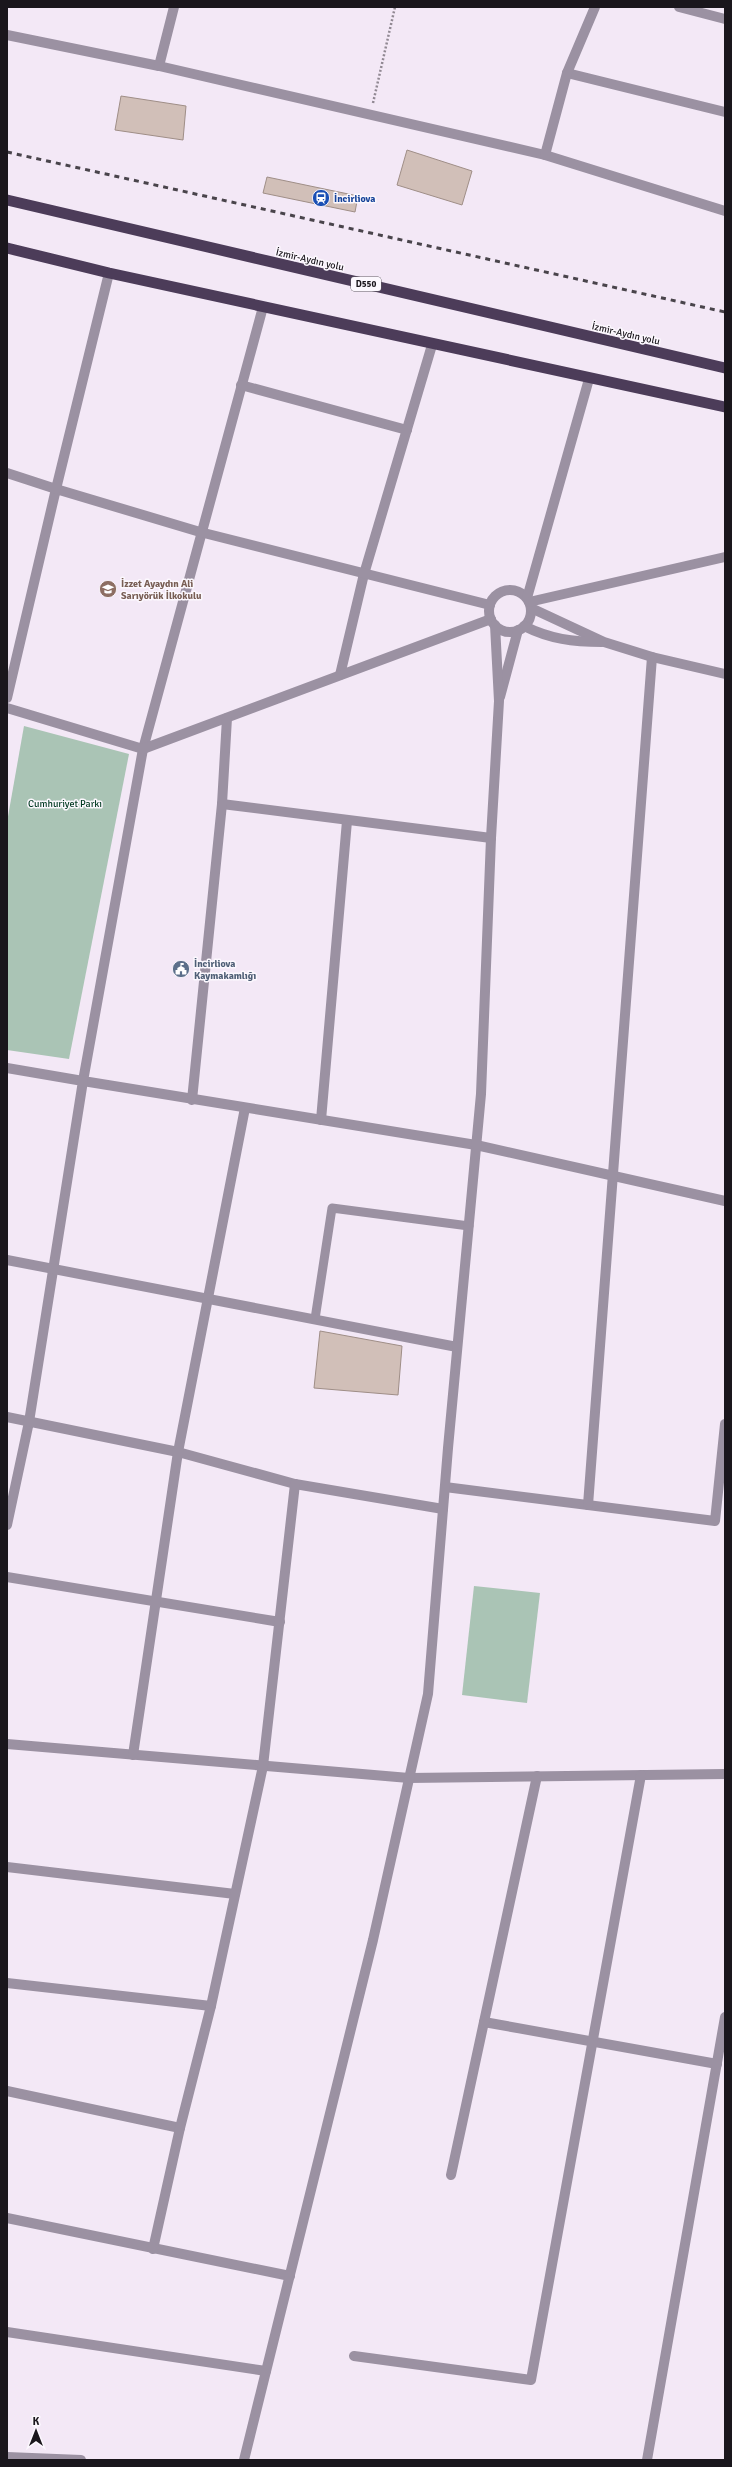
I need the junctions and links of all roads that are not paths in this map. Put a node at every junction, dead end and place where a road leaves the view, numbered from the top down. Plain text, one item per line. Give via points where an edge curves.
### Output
1 (174, 7) edge
2 (595, 7) edge
3 (679, 7) edge
4 (725, 19) edge
5 (7, 35) edge
6 (159, 66) junction
7 (567, 73) junction
8 (725, 112) edge
9 (545, 155) junction
10 (7, 200) edge
11 (725, 211) edge
12 (7, 248) edge
13 (109, 273) junction
14 (263, 306) junction
15 (432, 345) junction
16 (725, 368) edge
17 (589, 379) junction
18 (241, 385) junction
19 (725, 407) edge
20 (407, 430) junction
21 (7, 473) edge
22 (56, 489) junction
23 (200, 532) junction
24 (725, 557) edge
25 (364, 574) junction
26 (529, 602) junction
27 (490, 605) junction
28 (493, 622) junction
29 (521, 628) junction
30 (604, 642) junction
31 (652, 657) junction
32 (725, 674) edge
33 (340, 675) junction
34 (7, 698) edge
35 (499, 701) junction
36 (7, 708) edge
37 (227, 718) junction
38 (142, 749) junction
39 (222, 804) junction
40 (347, 821) junction
41 (491, 838) junction
42 (7, 1068) edge
43 (83, 1081) junction
44 (192, 1100) junction
45 (244, 1108) junction
46 (321, 1120) junction
47 (476, 1145) junction
48 (612, 1176) junction
49 (725, 1201) edge
50 (469, 1226) junction
51 (7, 1260) edge
52 (53, 1269) junction
53 (207, 1299) junction
54 (315, 1319) junction
55 (457, 1347) junction
56 (7, 1417) edge
57 (29, 1422) junction
58 (725, 1424) edge
59 (178, 1452) junction
60 (295, 1484) junction
61 (445, 1487) junction
62 (588, 1505) junction
63 (443, 1509) junction
64 (7, 1524) edge
65 (7, 1577) edge
66 (157, 1602) junction
67 (280, 1622) junction
68 (7, 1744) edge
69 (133, 1755) junction
70 (263, 1766) junction
71 (725, 1774) edge
72 (641, 1775) junction
73 (537, 1776) junction
74 (409, 1778) junction
75 (7, 1867) edge
76 (235, 1894) junction
77 (7, 1983) edge
78 (211, 2006) junction
79 (725, 2017) edge
80 (484, 2022) junction
81 (593, 2041) junction
82 (717, 2064) junction
83 (7, 2091) edge
84 (180, 2128) junction
85 (451, 2175) dead end
86 (7, 2218) edge
87 (153, 2250) junction
88 (290, 2276) junction
89 (7, 2332) edge
90 (354, 2356) dead end
91 (266, 2371) junction
92 (7, 2457) edge
93 (81, 2460) edge
94 (244, 2460) edge
95 (647, 2460) edge

1 - 6 street
2 - 7 street
3 - 4 street
5 - 6 street
6 - 9 street
7 - 8 street
7 - 9 street
9 - 11 street
10 - 16 highway, İzmir-Aydın yolu / D550
12 - 13 highway
13 - 14 highway
13 - 22 street
14 - 15 highway
14 - 18 street
15 - 17 highway
15 - 20 street
17 - 19 highway
17 - 26 street
18 - 20 street
18 - 23 street
20 - 25 street
21 - 22 street
22 - 23 street
22 - 34 street
23 - 25 street
23 - 38 street
24 - 26 street
25 - 27 street
25 - 33 street
26 - 27 street via 514,590 506,590 499,593
26 - 29 street via 531,615
26 - 30 street
27 - 28 street
28 - 29 street via 506,631
28 - 33 street
28 - 35 street
29 - 30 street via 576,642
29 - 35 street
30 - 31 street
31 - 32 street
31 - 48 street
33 - 37 street
35 - 41 street
36 - 38 street
37 - 38 street
37 - 39 street
38 - 43 street
39 - 40 street
39 - 44 street
40 - 41 street
40 - 46 street
41 - 47 street via 481,1094
42 - 43 street
43 - 44 street
43 - 52 street
44 - 45 street
45 - 46 street
45 - 53 street
46 - 47 street
47 - 48 street
47 - 50 street
48 - 49 street
48 - 62 street
50 - 54 lane via 332,1208
50 - 55 street
51 - 52 street
52 - 53 street
52 - 57 street
53 - 54 street
53 - 59 street
54 - 55 street
55 - 61 street
56 - 57 street
57 - 59 street
57 - 64 street
58 - 62 street via 715,1521
59 - 60 street
59 - 66 street
60 - 63 street
60 - 67 street
61 - 62 street
61 - 63 street
63 - 74 street via 428,1694
65 - 66 street
66 - 67 street
66 - 69 street
67 - 70 street
68 - 69 street
69 - 70 street
70 - 74 street
70 - 76 street
71 - 72 street
72 - 73 street
72 - 81 street
73 - 74 street
73 - 80 street
74 - 88 street via 373,1940
75 - 76 street
76 - 78 street
77 - 78 street
78 - 84 street
79 - 82 street
80 - 81 street
80 - 85 street
81 - 82 street
81 - 90 street via 531,2380
82 - 95 street
83 - 84 street
84 - 87 street
86 - 87 street
87 - 88 street
88 - 91 street
89 - 91 street
91 - 94 street
92 - 93 street

